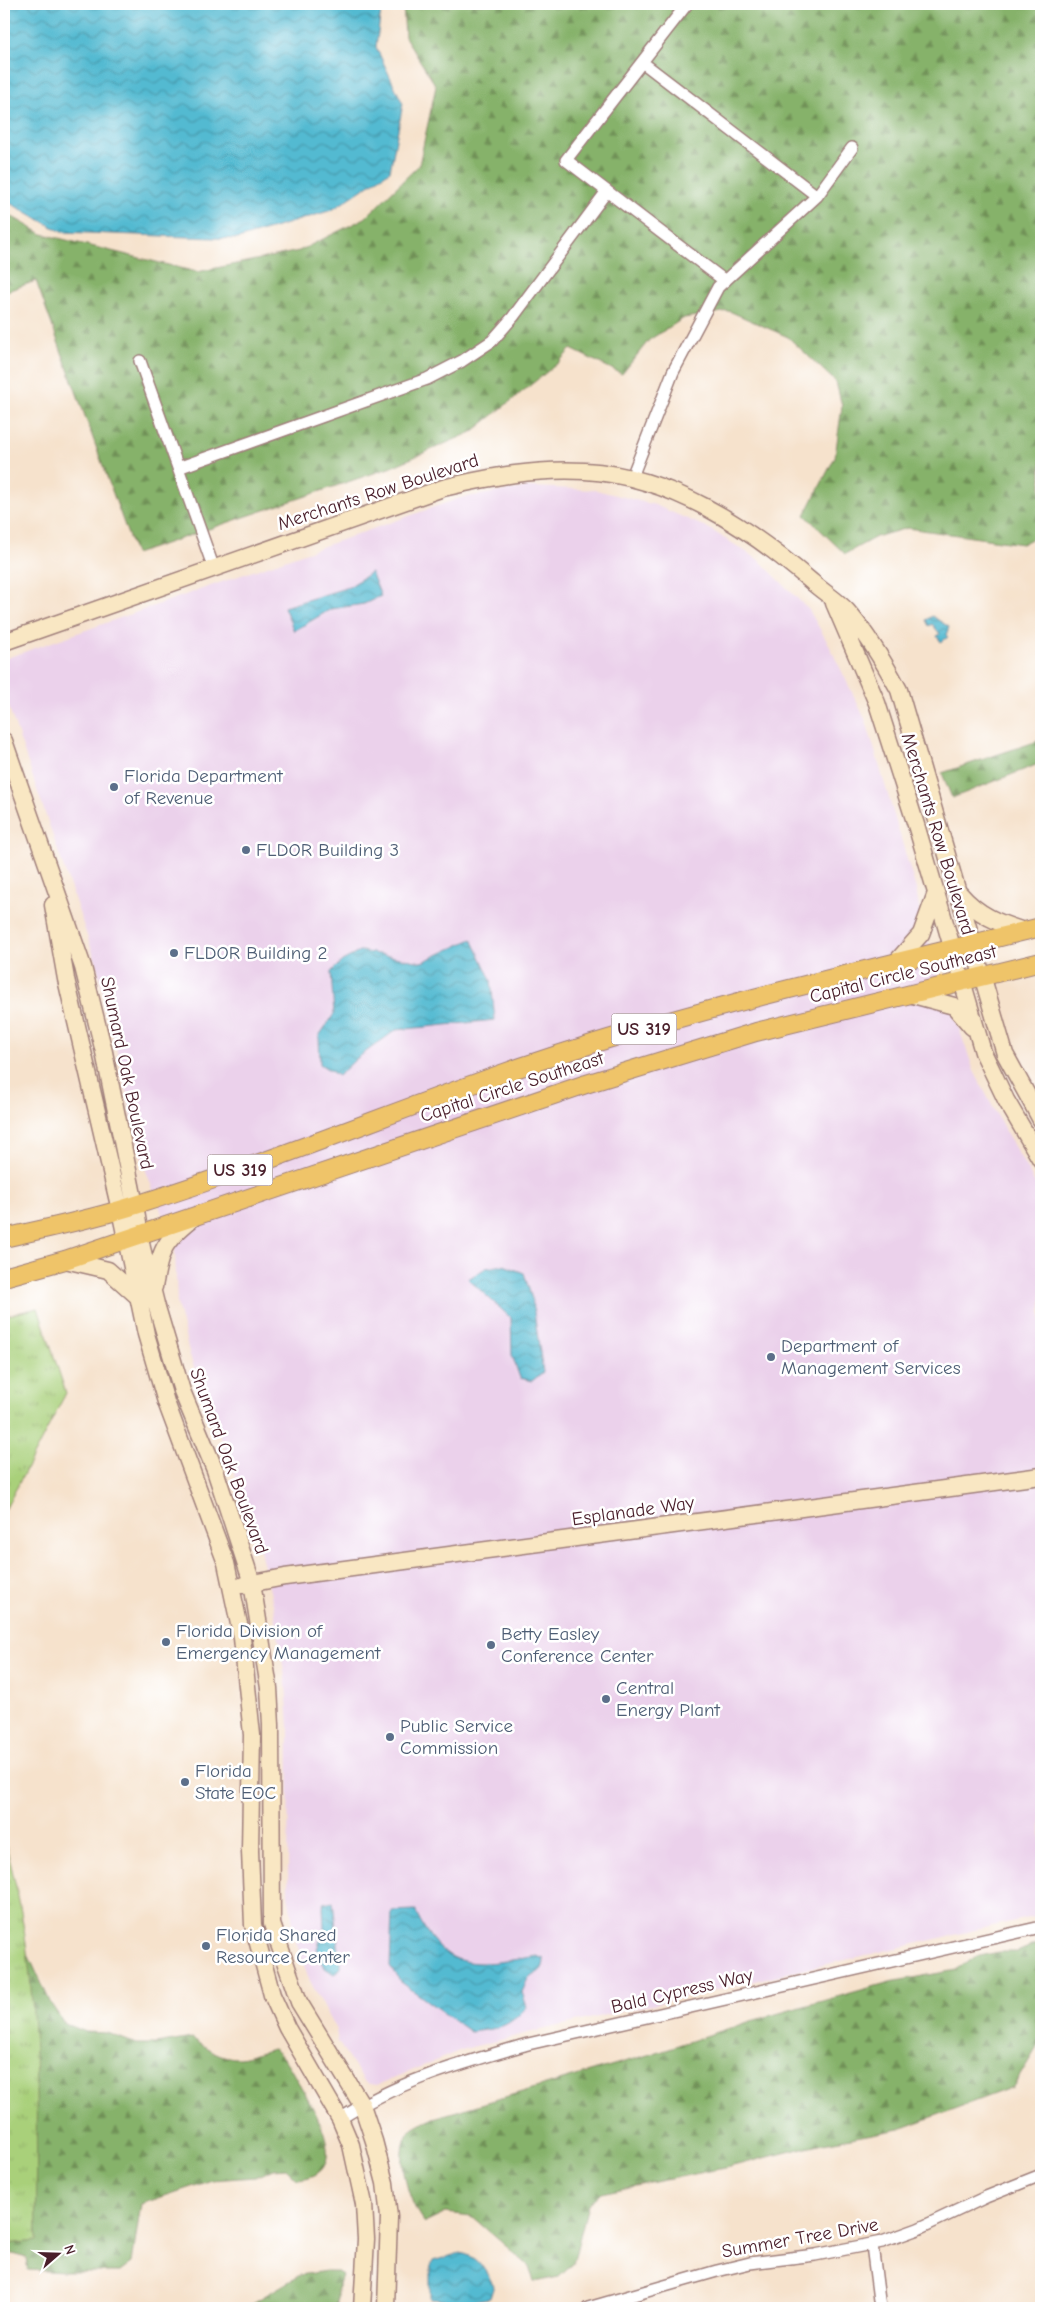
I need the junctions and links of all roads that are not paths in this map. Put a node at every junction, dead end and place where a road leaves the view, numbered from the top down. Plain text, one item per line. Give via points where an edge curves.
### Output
1 (687, 4) edge
2 (642, 62) junction
3 (852, 148) dead end
4 (607, 191) junction
5 (817, 196) junction
6 (725, 281) junction
7 (140, 361) dead end
8 (178, 468) junction
9 (633, 480) junction
10 (214, 569) junction
11 (833, 600) junction
12 (4, 642) edge
13 (4, 742) edge
14 (936, 894) junction
15 (960, 894) junction
16 (1041, 927) edge
17 (1024, 931) junction
18 (973, 943) junction
19 (952, 948) junction
20 (897, 961) junction
21 (1041, 962) edge
22 (982, 977) junction
23 (962, 982) junction
24 (913, 995) junction
25 (975, 1030) junction
26 (1041, 1120) edge
27 (1041, 1160) edge
28 (128, 1208) junction
29 (195, 1216) junction
30 (133, 1236) junction
31 (4, 1238) edge
32 (65, 1260) junction
33 (4, 1277) edge
34 (153, 1294) junction
35 (136, 1295) junction
36 (215, 1470) junction
37 (1041, 1476) edge
38 (194, 1479) junction
39 (252, 1583) junction
40 (231, 1588) junction
41 (1041, 1927) edge
42 (362, 2105) junction
43 (340, 2119) junction
44 (1041, 2175) edge
45 (872, 2245) junction
46 (606, 2306) edge
47 (362, 2308) edge
48 (386, 2308) edge
49 (588, 2308) edge
50 (880, 2308) edge

1 - 2 street
2 - 4 street via 566,160
2 - 5 street
3 - 5 street
4 - 6 street
4 - 8 street via 492,341 462,361 427,379
5 - 6 street
6 - 9 street via 718,287 673,372
7 - 8 street
8 - 10 street
9 - 10 street, Merchants Row Boulevard via 586,471 540,470 496,475 392,504
9 - 11 street, Merchants Row Boulevard via 653,483 738,525
10 - 12 street, Merchants Row Boulevard
11 - 14 street, Merchants Row Boulevard via 877,703
11 - 15 street, Merchants Row Boulevard via 860,628 898,690
13 - 28 street, Shumard Oak Boulevard via 84,967 104,1052
14 - 19 street, Merchants Row Boulevard
14 - 20 street via 921,934
15 - 17 street via 984,916
15 - 18 street, Merchants Row Boulevard
16 - 17 main road, Capital Circle Southeast / US 319
17 - 18 main road, Capital Circle Southeast / US 319
18 - 19 main road, Capital Circle Southeast / US 319
18 - 22 street, Merchants Row Boulevard
19 - 20 main road, Capital Circle Southeast / US 319
19 - 23 street, Merchants Row Boulevard
20 - 28 main road, Capital Circle Southeast / US 319 via 730,1003 522,1067
21 - 22 main road, Capital Circle Southeast / US 319
22 - 23 main road, Capital Circle Southeast / US 319
22 - 26 street, Merchants Row Boulevard via 1005,1054
23 - 24 main road, Capital Circle Southeast / US 319
23 - 25 street, Merchants Row Boulevard
24 - 25 street via 954,1006
24 - 29 main road, Capital Circle Southeast / US 319 via 756,1032 586,1084
25 - 27 street, Merchants Row Boulevard via 994,1078
28 - 30 street, Shumard Oak Boulevard
28 - 31 main road, Capital Circle Southeast / US 319
29 - 30 main road, Capital Circle Southeast / US 319
29 - 34 street via 164,1246
30 - 32 main road, Capital Circle Southeast / US 319
30 - 34 street, Shumard Oak Boulevard via 142,1248
30 - 35 street, Shumard Oak Boulevard
32 - 33 main road, Capital Circle Southeast / US 319
32 - 35 street via 108,1270
34 - 36 street, Shumard Oak Boulevard via 182,1391
35 - 38 street, Shumard Oak Boulevard via 166,1402
36 - 38 street
36 - 39 street, Shumard Oak Boulevard
37 - 39 street, Esplanade Way
38 - 40 street, Shumard Oak Boulevard via 226,1563
39 - 40 street, Esplanade Way
39 - 42 street, Shumard Oak Boulevard via 269,1688 272,1924 299,2002
40 - 43 street, Shumard Oak Boulevard via 242,1638 252,1735 250,1852 253,1925 264,1970 287,2028
41 - 42 street, Bald Cypress Way via 528,2044 464,2062
42 - 43 street, Bald Cypress Way
42 - 48 street, Shumard Oak Boulevard via 385,2183 389,2217
43 - 47 street, Shumard Oak Boulevard via 351,2145 364,2204 366,2239
44 - 45 street, Summer Tree Drive via 918,2229
45 - 46 street, Summer Tree Drive via 717,2271
45 - 50 street
46 - 49 street, Summer Tree Drive

